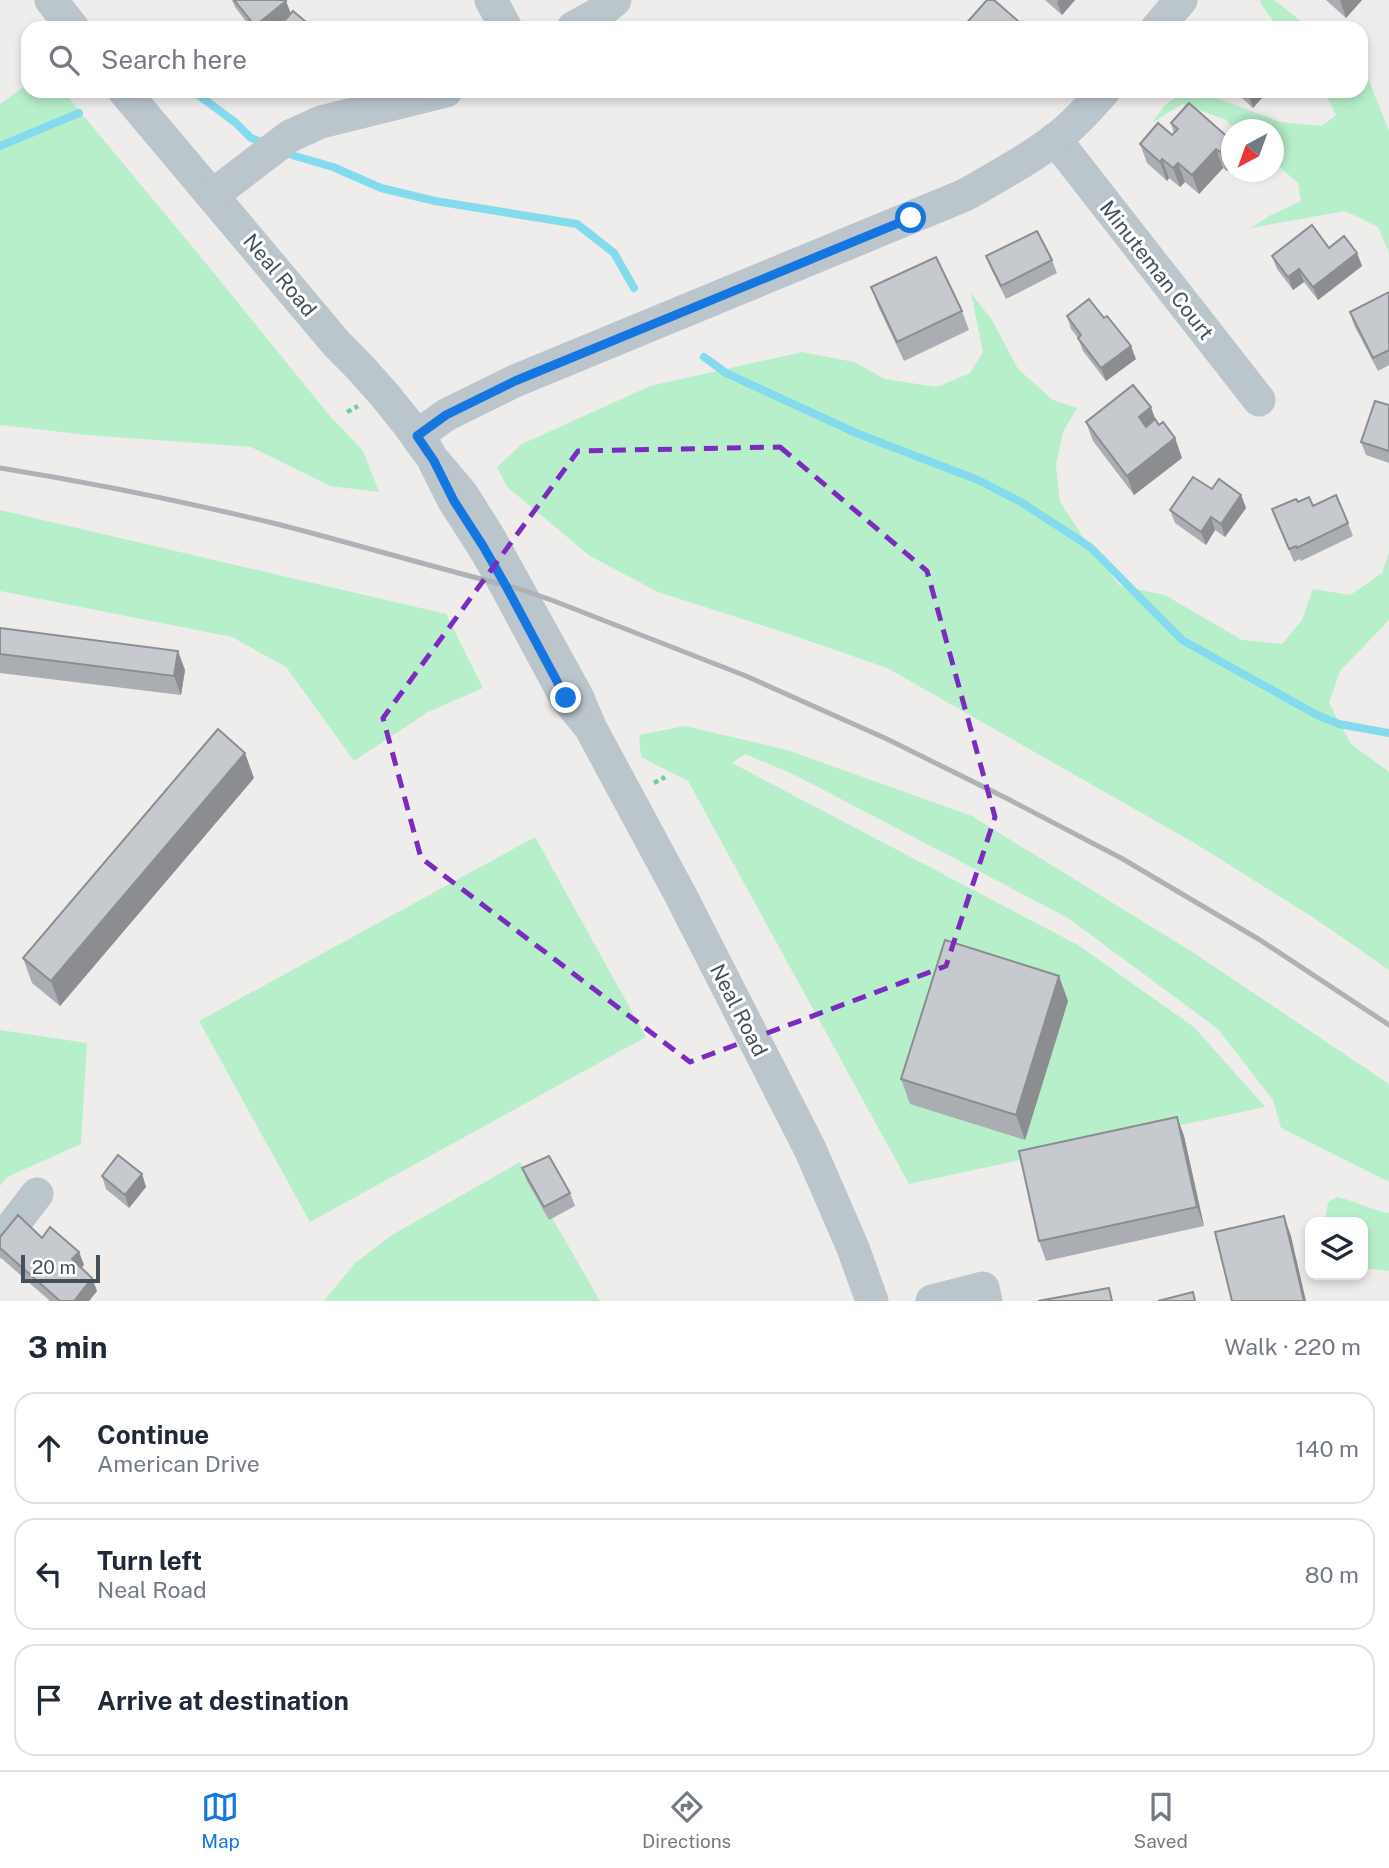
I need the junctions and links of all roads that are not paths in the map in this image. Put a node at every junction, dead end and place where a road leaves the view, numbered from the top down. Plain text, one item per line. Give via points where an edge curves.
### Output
1 (51, 0) edge
2 (59, 0) edge
3 (491, 0) edge
4 (615, 0) edge
5 (1181, 0) edge
6 (68, 21) edge
7 (502, 21) edge
8 (586, 21) edge
9 (1163, 21) edge
10 (130, 98) edge
11 (418, 98) edge
12 (1098, 98) edge
13 (1055, 139) junction
14 (213, 195) junction
15 (1259, 400) dead end
16 (425, 448) junction
17 (37, 1194) dead end
18 (0, 1242) edge
19 (872, 1301) edge
20 (932, 1301) edge
21 (986, 1301) edge

1 - 2 street
1 - 6 street
3 - 7 street
4 - 8 street
5 - 9 street
10 - 14 street, Neal Road
11 - 14 street via 321,122 290,136
12 - 13 street
13 - 15 street, Minuteman Court
13 - 16 street via 965,195 515,381 446,415
14 - 16 street, Neal Road
16 - 19 street, Neal Road via 462,494 502,558 578,696 810,1149
17 - 18 street
20 - 21 street via 982,1289

